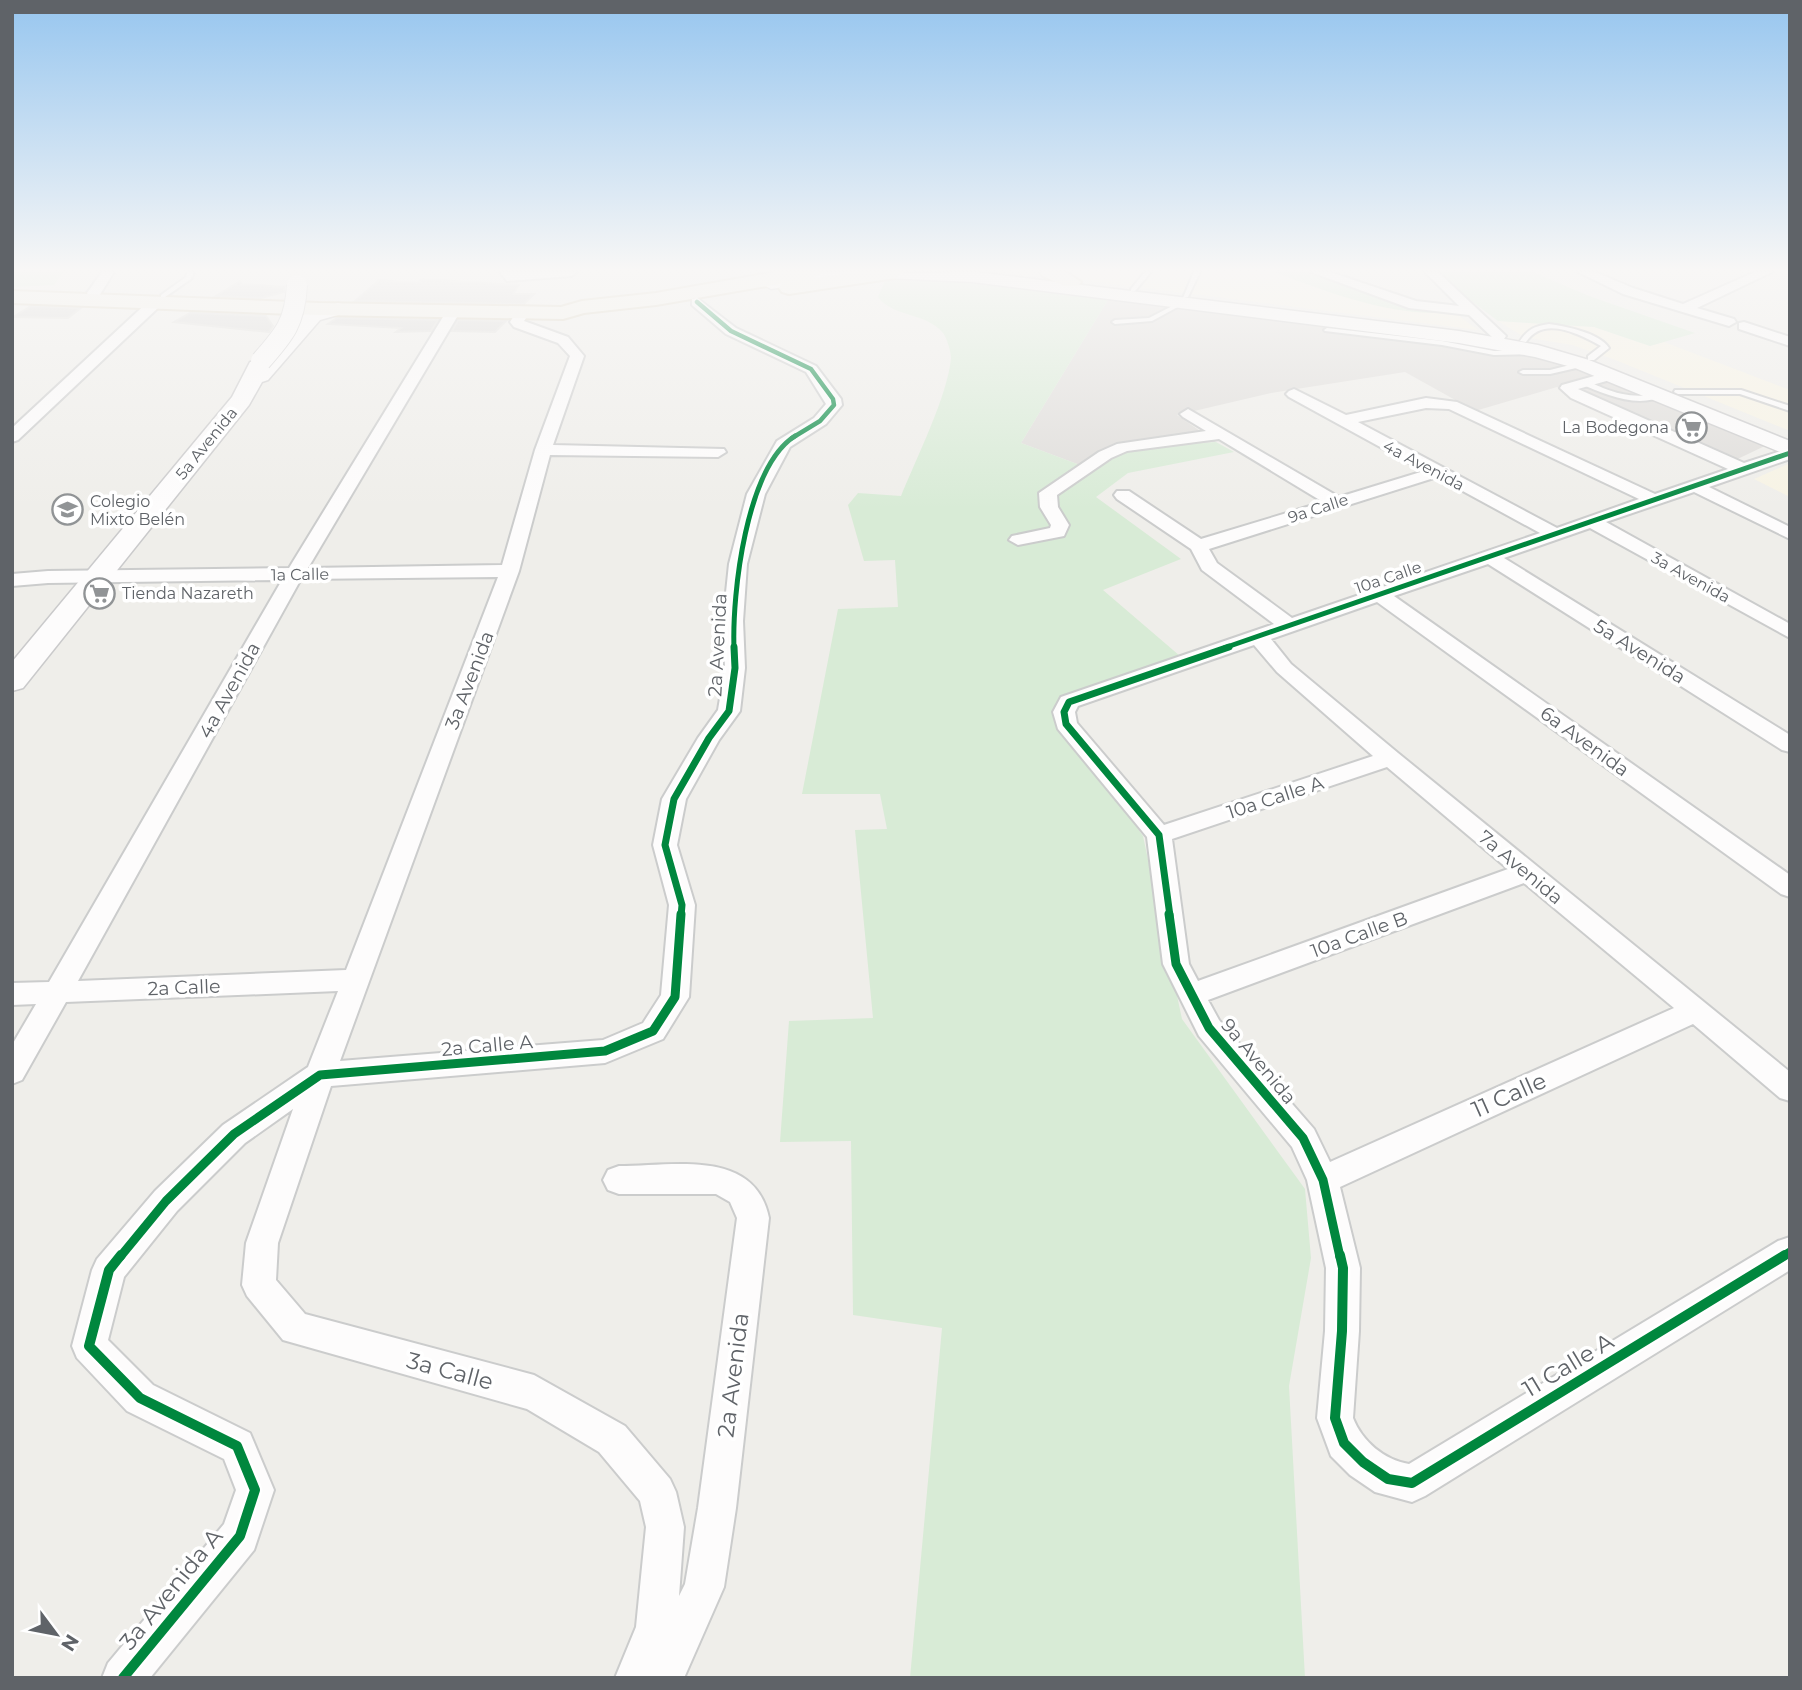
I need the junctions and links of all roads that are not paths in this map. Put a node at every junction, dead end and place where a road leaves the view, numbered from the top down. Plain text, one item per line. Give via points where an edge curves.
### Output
1 (104, 351) edge
2 (266, 351) edge
3 (269, 351) edge
4 (279, 351) edge
5 (430, 351) edge
6 (573, 351) edge
7 (773, 351) edge
8 (1479, 351) edge
9 (1508, 351) edge
10 (1543, 351) edge
11 (1602, 351) edge
12 (1586, 368) junction
13 (1523, 372) dead end
14 (1294, 394) dead end
15 (1669, 394) junction
16 (230, 400) junction
17 (1790, 409) edge
18 (1188, 414) dead end
19 (1341, 421) junction
20 (1222, 434) junction
21 (12, 437) edge
22 (1790, 439) edge
23 (543, 450) junction
24 (1790, 451) edge
25 (718, 452) dead end
26 (1730, 470) junction
27 (1437, 472) junction
28 (1695, 486) junction
29 (1124, 495) dead end
30 (1655, 500) junction
31 (1335, 502) junction
32 (1592, 522) junction
33 (1555, 534) junction
34 (1790, 534) edge
35 (1018, 540) dead end
36 (1199, 546) junction
37 (1490, 557) junction
38 (510, 571) junction
39 (12, 575) edge
40 (295, 575) junction
41 (59, 576) junction
42 (99, 576) junction
43 (12, 580) edge
44 (1380, 595) junction
45 (1289, 626) junction
46 (1790, 632) edge
47 (1259, 638) junction
48 (12, 646) edge
49 (12, 682) edge
50 (1790, 746) edge
51 (1390, 758) junction
52 (1159, 835) junction
53 (1527, 872) junction
54 (1790, 888) edge
55 (356, 980) junction
56 (59, 992) junction
57 (12, 994) edge
58 (1191, 995) junction
59 (1695, 1011) junction
60 (653, 1031) joint
61 (12, 1072) edge
62 (320, 1075) junction
63 (1790, 1089) edge
64 (619, 1180) dead end
65 (1323, 1180) junction
66 (1790, 1252) edge
67 (1363, 1462) joint
68 (123, 1678) edge
69 (636, 1678) edge
70 (662, 1678) edge

1 - 21 street
2 - 16 main road, 5a Avenida
3 - 16 main road, 5a Avenida, bridge via 255,375
4 - 16 main road, 5a Avenida
5 - 40 street, 4a Avenida
6 - 23 street, 3a Avenida via 577,356
7 - 60 street, 2a Avenida via 811,369 834,405 820,421 783,444 756,494 738,564 729,711 674,799 665,845 682,905 675,997
8 - 9 lane
10 - 12 main road
11 - 12 lane
12 - 13 lane
12 - 15 main road
12 - 15 main road
12 - 26 street via 1568,390
14 - 19 street, 4a Avenida
15 - 17 lane via 1741,392
15 - 22 main road
15 - 24 main road
16 - 41 main road, 5a Avenida
16 - 42 main road, 5a Avenida
18 - 20 street
19 - 27 street, 4a Avenida
19 - 30 street via 1426,403 1452,405
20 - 31 street
20 - 35 street via 1141,443 1105,455 1048,493 1046,500 1060,525 1058,532
23 - 25 street
23 - 38 street, 3a Avenida
24 - 26 street, 10a Calle
26 - 28 street, 10a Calle
27 - 31 street, 9a Calle
27 - 33 street, 4a Avenida
28 - 30 street, 10a Calle
28 - 34 street
29 - 36 street
30 - 32 street, 10a Calle
31 - 36 street, 9a Calle
32 - 33 street, 10a Calle
32 - 46 street, 3a Avenida
33 - 37 street, 10a Calle
36 - 45 street via 1209,566
37 - 44 street, 10a Calle
37 - 50 street, 5a Avenida
38 - 40 street, 1a Calle
38 - 55 street, 3a Avenida
39 - 41 street, 1a Calle
40 - 42 street, 1a Calle
40 - 56 street, 4a Avenida
41 - 42 street, 1a Calle
41 - 43 street, 1a Calle
41 - 48 main road, 5a Avenida
42 - 49 main road, 5a Avenida
44 - 45 street, 10a Calle
44 - 54 street, 6a Avenida
45 - 47 street, 10a Calle
47 - 51 street, 7a Avenida via 1284,668
47 - 52 street, 10a Calle via 1069,702 1064,712 1066,724
51 - 52 street, 10a Calle A
51 - 53 street, 7a Avenida
52 - 58 street, 9a Avenida via 1176,964
53 - 58 street, 10a Calle B
53 - 59 street, 7a Avenida
55 - 56 street, 2a Calle
55 - 62 street, 3a Avenida
56 - 57 street, 2a Calle
56 - 61 street, 4a Avenida
58 - 65 street, 9a Avenida via 1209,1028 1303,1138
59 - 63 street, 7a Avenida
59 - 65 street, 11 Calle
60 - 62 street, 2a Calle A via 605,1051
62 - 68 street, 3a Avenida A via 234,1134 166,1201 109,1270 89,1346 139,1398 237,1446 255,1490 240,1536
62 - 69 street, 3a Calle via 262,1243 259,1285 295,1328 534,1393 612,1439 657,1492 665,1527 656,1627
64 - 70 street, 2a Avenida via 731,1183 751,1204 753,1218 704,1587
65 - 67 street, 9a Avenida via 1343,1268 1335,1418 1344,1443
66 - 67 street, 11 Calle A via 1412,1483 1388,1479

